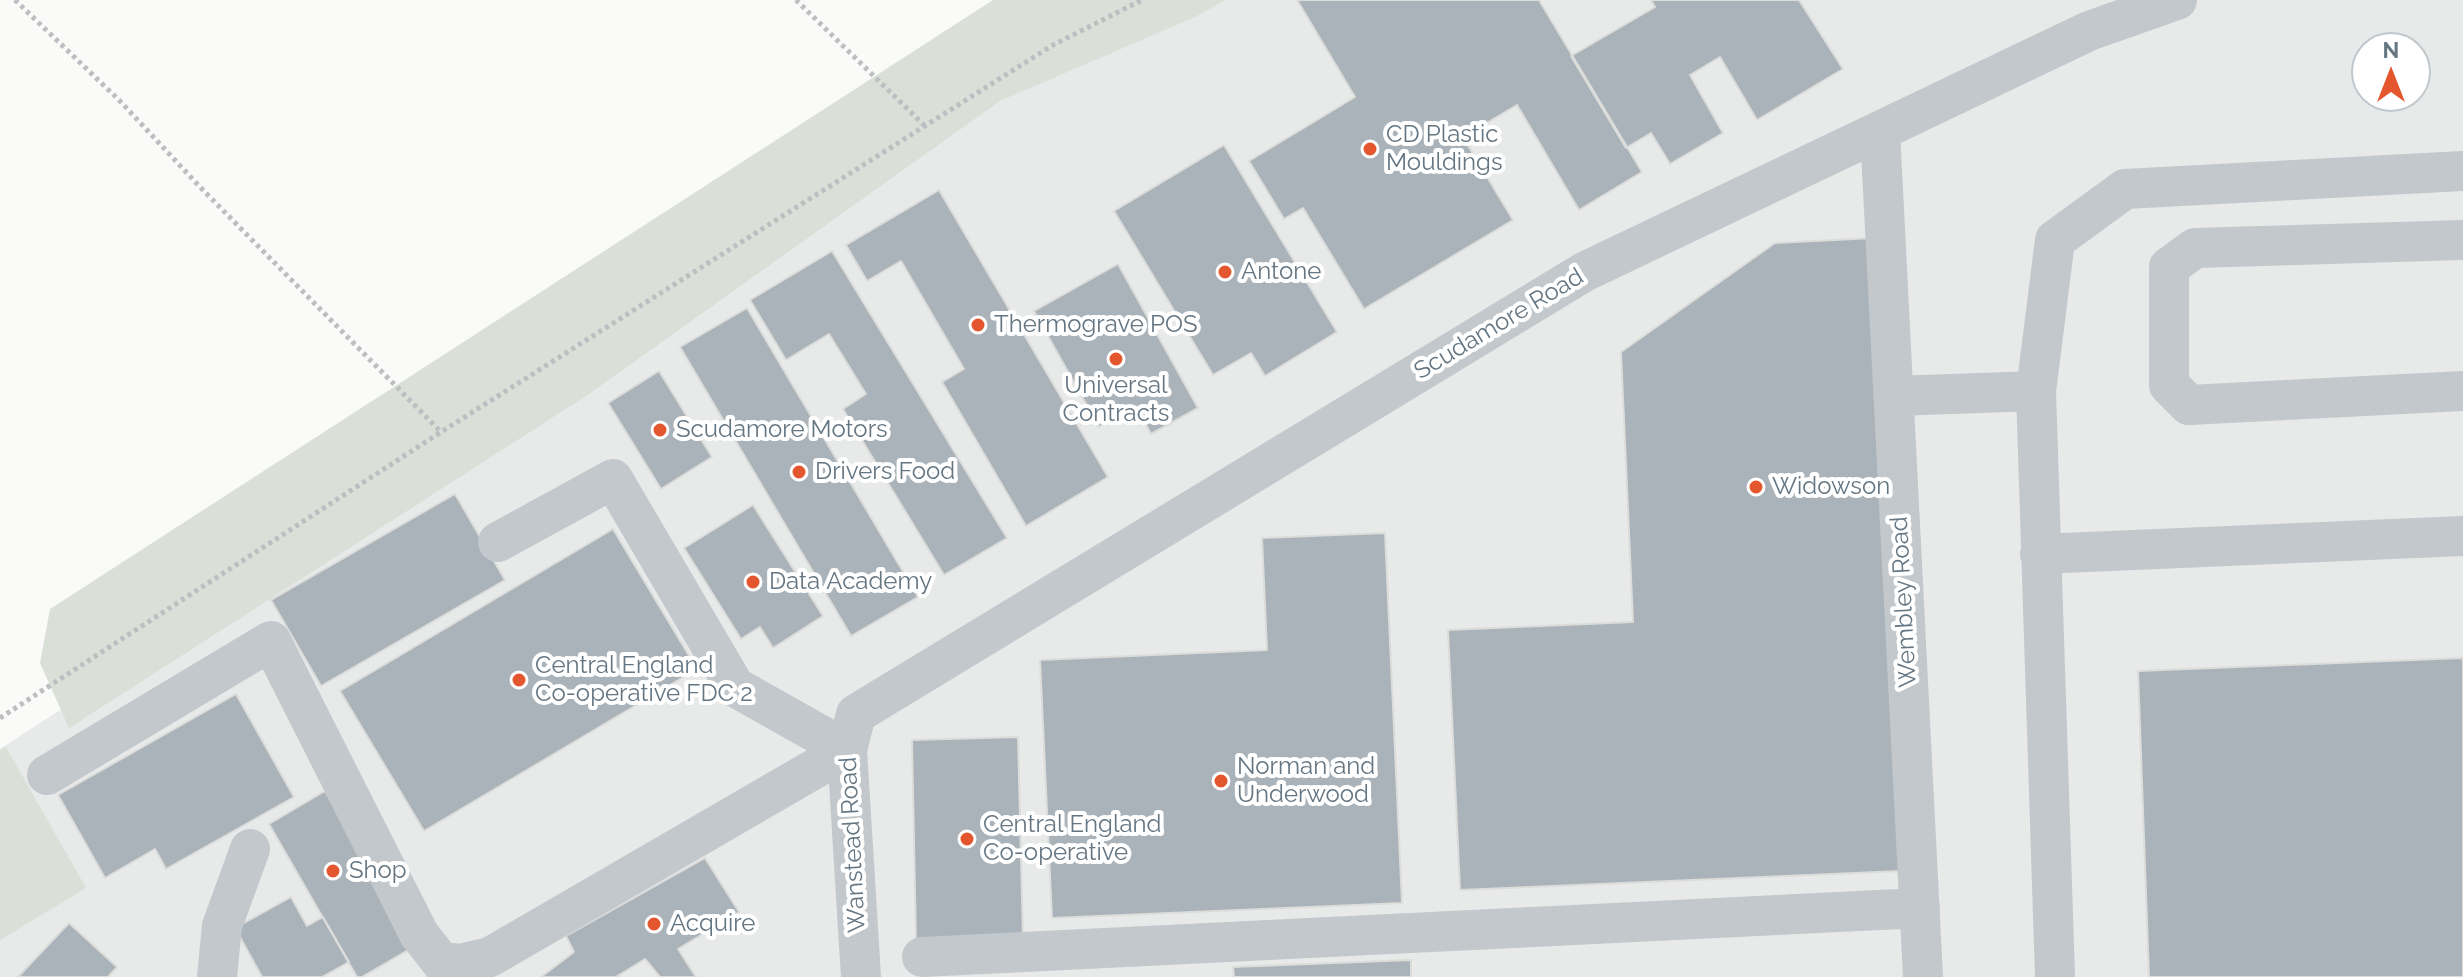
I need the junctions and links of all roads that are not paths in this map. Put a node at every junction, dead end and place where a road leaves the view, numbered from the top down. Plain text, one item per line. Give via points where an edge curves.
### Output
1 (2177, 0) edge
2 (1880, 131) junction
3 (2463, 171) edge
4 (2463, 240) edge
5 (2036, 391) junction
6 (2463, 391) edge
7 (1894, 396) junction
8 (2463, 536) edge
9 (498, 542) dead end
10 (2040, 554) junction
11 (851, 732) junction
12 (47, 775) dead end
13 (250, 849) dead end
14 (1920, 908) junction
15 (922, 957) dead end
16 (425, 970) edge
17 (217, 977) edge
18 (861, 977) edge
19 (1923, 977) edge
20 (2055, 977) edge

1 - 2 street, Scudamore Road via 2089,31
2 - 7 street, Wembley Road
2 - 11 street, Scudamore Road via 1584,272
3 - 5 street via 2125,189 2055,240
4 - 6 street via 2195,248 2169,267 2169,385 2189,405
5 - 7 street
5 - 10 street
7 - 14 street, Wembley Road
8 - 10 street
9 - 11 street via 613,479 735,687
10 - 20 street
11 - 16 street, Scudamore Road via 490,957
11 - 18 street, Wanstead Road
12 - 16 street via 271,641 419,934
13 - 17 street via 222,926
14 - 15 street
14 - 19 street, Wembley Road

